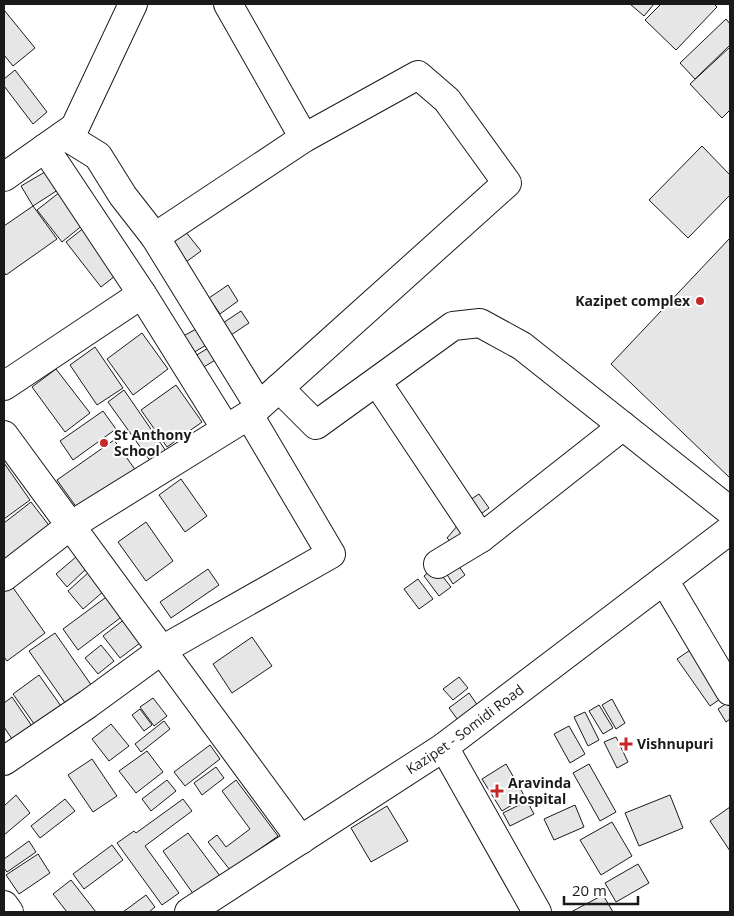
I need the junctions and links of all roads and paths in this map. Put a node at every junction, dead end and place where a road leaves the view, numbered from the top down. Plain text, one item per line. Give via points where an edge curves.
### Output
1 (133, 4) edge
2 (228, 4) edge
3 (304, 138) junction
4 (55, 141) junction
5 (8, 165) edge
6 (155, 237) junction
7 (142, 294) junction
8 (376, 382) junction
9 (4, 386) edge
10 (278, 388) junction
11 (254, 410) junction
12 (623, 426) junction
13 (226, 429) junction
14 (4, 435) edge
15 (730, 511) edge
16 (70, 526) junction
17 (730, 530) edge
18 (481, 538) junction
19 (438, 564) dead end
20 (4, 577) edge
21 (664, 580) junction
22 (162, 650) junction
23 (730, 691) edge
24 (444, 747) junction
25 (4, 761) edge
26 (301, 840) junction
27 (4, 905) edge
28 (8, 912) edge
29 (189, 912) edge
30 (537, 912) edge

1 - 4 street via 75,127
2 - 3 street
3 - 6 street
3 - 10 street via 418,75 447,100 507,183
4 - 5 street
4 - 6 street via 98,156 123,196
4 - 7 street
6 - 11 street
7 - 9 street
7 - 13 street
8 - 10 street via 316,426
8 - 12 street via 453,326 480,323 522,346
8 - 18 street
10 - 11 street
11 - 13 street
11 - 22 street via 331,554
12 - 15 street
12 - 18 street
13 - 16 street
14 - 16 street
16 - 20 street
16 - 22 street
17 - 21 street, Kazipet - Somidi Road
18 - 19 street
21 - 23 street
21 - 24 street, Kazipet - Somidi Road
22 - 25 street
22 - 26 street
24 - 26 street, Kazipet - Somidi Road
24 - 30 street
26 - 29 street, Kazipet - Somidi Road
27 - 28 street

